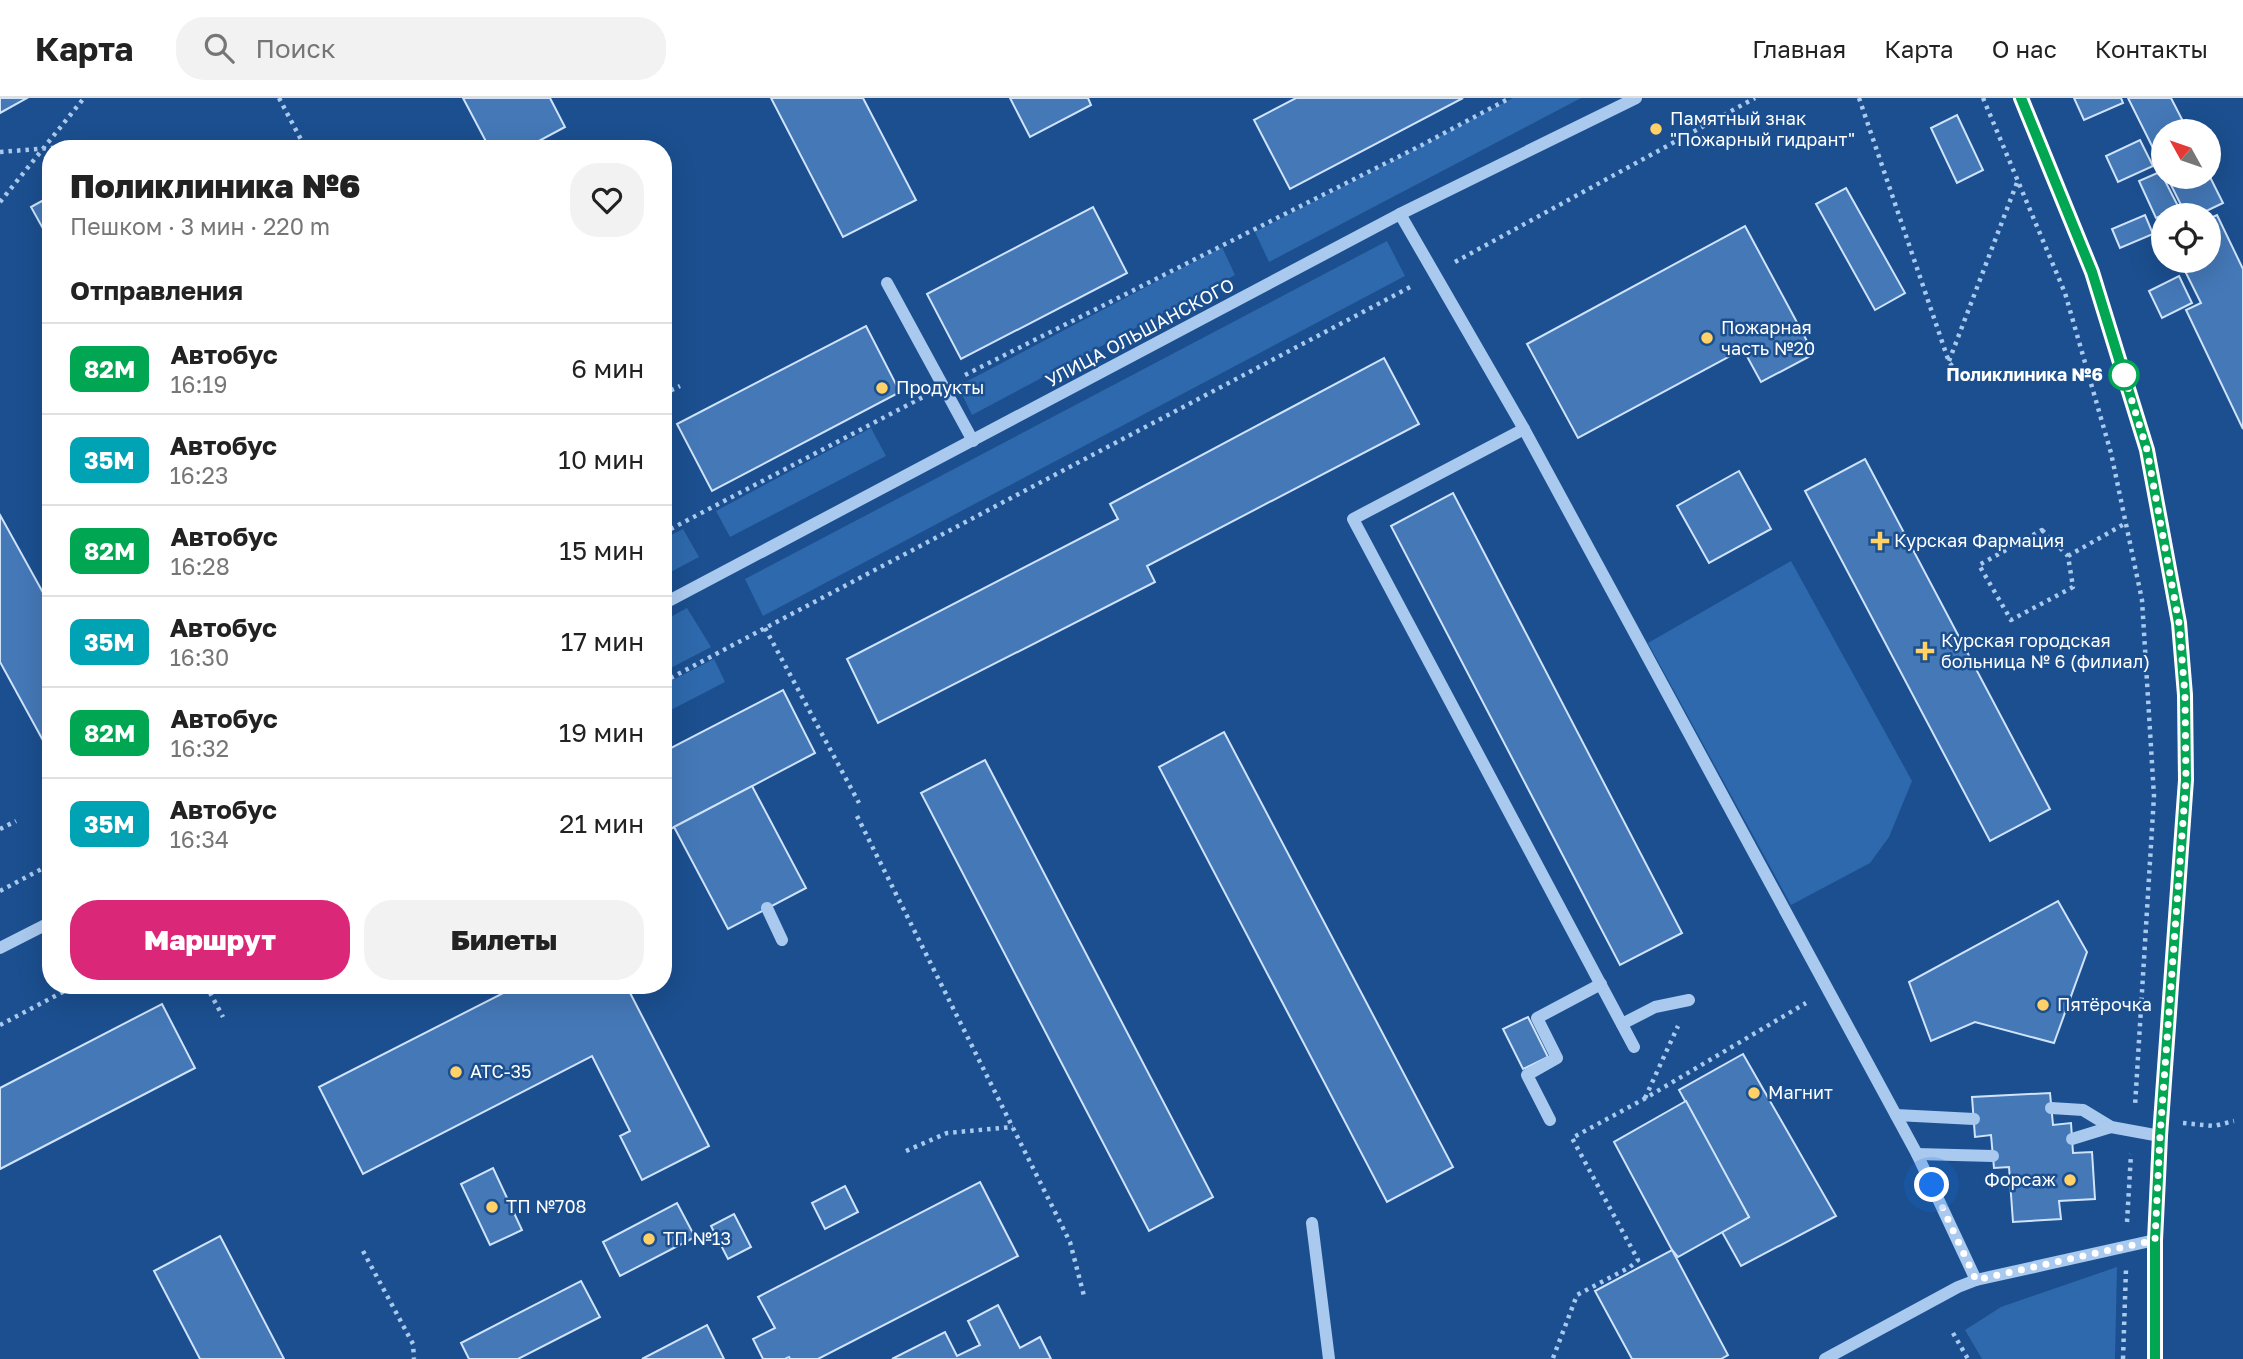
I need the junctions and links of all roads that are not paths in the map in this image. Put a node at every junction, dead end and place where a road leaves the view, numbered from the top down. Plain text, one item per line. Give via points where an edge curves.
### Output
1 (1636, 98) edge
2 (2021, 98) edge
3 (1400, 214) junction
4 (887, 283) dead end
5 (1524, 429) junction
6 (973, 441) junction
7 (672, 599) edge
8 (767, 908) dead end
9 (42, 927) edge
10 (782, 940) dead end
11 (0, 948) edge
12 (1601, 984) junction
13 (1689, 1000) road end
14 (1622, 1024) junction
15 (1634, 1047) dead end
16 (2051, 1108) dead end
17 (1896, 1115) junction
18 (1974, 1119) dead end
19 (1550, 1120) dead end
20 (2111, 1127) junction
21 (2160, 1136) junction
22 (2072, 1139) dead end
23 (1917, 1154) junction
24 (1993, 1156) dead end
25 (1312, 1223) dead end
26 (2155, 1240) junction
27 (1976, 1280) junction
28 (1329, 1359) edge
29 (1825, 1359) edge
30 (2155, 1359) edge

1 - 3 street, УЛИЦА ОЛЬШАНСКОГО
2 - 21 street via 2092,272 2147,450 2179,623 2186,780
3 - 5 street
3 - 6 street, УЛИЦА ОЛЬШАНСКОГО
4 - 6 street
5 - 12 street via 1353,519
5 - 17 street
6 - 7 street, УЛИЦА ОЛЬШАНСКОГО
8 - 10 street
9 - 11 street
12 - 14 street
12 - 19 street via 1537,1018 1557,1058 1527,1075
13 - 14 street via 1655,1006
14 - 15 street
16 - 20 street via 2083,1110
17 - 18 street
17 - 23 street
20 - 21 street
20 - 22 street
21 - 26 street
23 - 24 street
23 - 27 street
25 - 28 street
26 - 27 street
26 - 30 street
27 - 29 street

